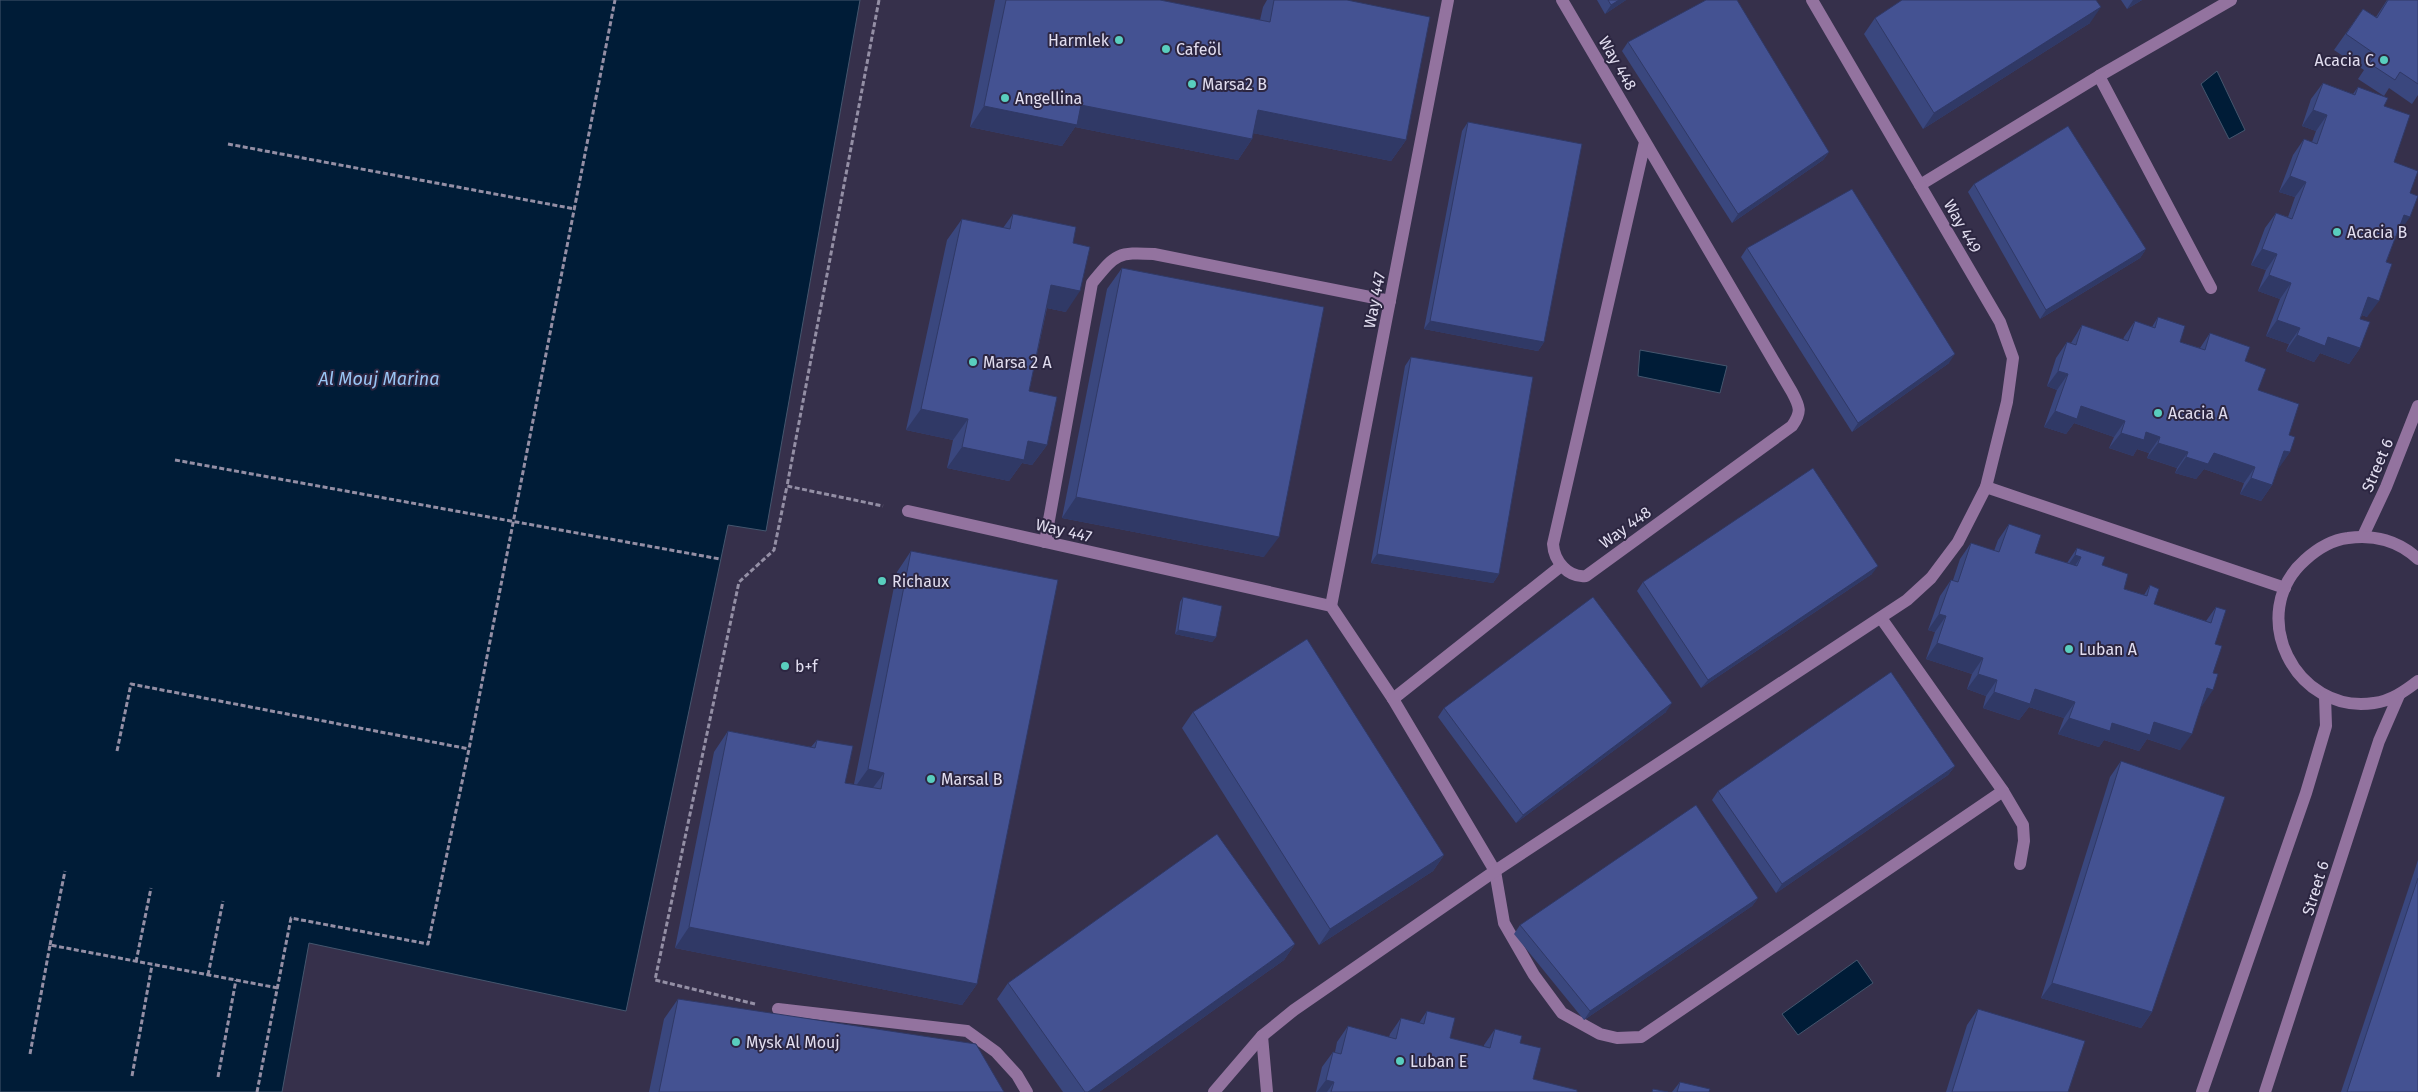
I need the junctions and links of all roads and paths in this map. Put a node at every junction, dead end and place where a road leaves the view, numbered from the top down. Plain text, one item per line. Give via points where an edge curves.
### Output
1 (615, 0) edge
2 (879, 0) edge
3 (1448, 0) edge
4 (1562, 0) edge
5 (1812, 0) edge
6 (2231, 0) edge
7 (2099, 76) junction
8 (1645, 142) junction
9 (228, 144) dead end
10 (1920, 186) junction
11 (575, 209) junction
12 (2211, 288) dead end
13 (1390, 301) junction
14 (2418, 406) edge
15 (174, 460) dead end
16 (786, 486) junction
17 (1986, 487) junction
18 (908, 511) joint
19 (514, 521) junction
20 (2363, 536) junction
21 (1045, 542) junction
22 (720, 559) dead end
23 (2418, 559) edge
24 (1562, 566) junction
25 (2285, 588) junction
26 (1331, 606) junction
27 (1881, 618) junction
28 (2418, 681) edge
29 (2399, 695) junction
30 (2325, 696) junction
31 (1393, 699) junction
32 (469, 750) junction
33 (117, 751) dead end
34 (2003, 790) junction
35 (2020, 864) dead end
36 (65, 871) dead end
37 (1495, 871) junction
38 (151, 888) dead end
39 (223, 901) dead end
40 (50, 946) junction
41 (136, 962) junction
42 (152, 965) junction
43 (208, 975) junction
44 (236, 980) junction
45 (278, 988) junction
46 (778, 1009) joint
47 (1262, 1036) junction
48 (30, 1054) dead end
49 (132, 1076) dead end
50 (218, 1077) dead end
51 (257, 1092) edge
52 (1027, 1092) edge
53 (1214, 1092) edge
54 (1267, 1092) edge
55 (2202, 1092) edge
56 (2265, 1092) edge

1 - 11 path
2 - 16 path
3 - 13 street, Way 447
4 - 8 street, Way 448
5 - 10 street, Way 449
6 - 7 street
7 - 10 street
7 - 12 street
8 - 24 street via 1553,544
8 - 24 street, Way 448 via 1792,392 1798,403 1799,415 1792,426 1586,576
9 - 11 path
10 - 17 street, Way 449 via 2000,322 2013,358 1997,447
11 - 19 path
13 - 21 street via 1154,254 1126,252 1109,262 1092,283
13 - 26 street, Way 447
14 - 20 street, Street 6
15 - 19 path
16 - 18 path
16 - 46 path via 774,550 739,582 655,980
17 - 25 street
17 - 27 street, Way 449 via 1958,542 1931,578
18 - 21 street, Way 447
19 - 22 path
19 - 32 path
20 - 23 street via 2387,540
20 - 25 street via 2338,539 2316,550 2297,566
21 - 26 street, Way 447
24 - 31 street
25 - 30 street via 2278,612 2280,638 2288,661 2304,681
26 - 31 street
27 - 34 street
27 - 37 street, Way 449
28 - 29 street
29 - 30 street via 2374,703 2349,703
29 - 56 street, Street 6 via 2379,741
30 - 55 street via 2326,726 2306,793
31 - 37 street
32 - 33 path via 132,684
32 - 45 path via 428,944 291,918
34 - 35 street via 2023,824
34 - 37 street via 1641,1037 1618,1038 1600,1034 1562,1013 1534,975 1504,923
36 - 40 path
37 - 47 street, Way 449 via 1294,1010
38 - 41 path
39 - 43 path
40 - 41 path
40 - 48 path
41 - 42 path
42 - 43 path
42 - 49 path
43 - 44 path
44 - 45 path
44 - 50 path
45 - 51 path
46 - 52 street via 966,1031 996,1052 1017,1075
47 - 53 street, Way 449
47 - 54 street

